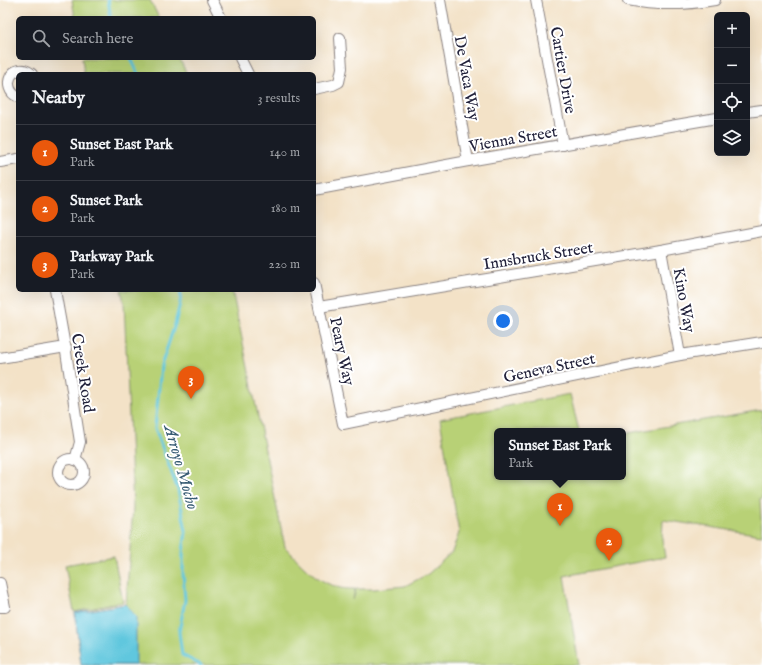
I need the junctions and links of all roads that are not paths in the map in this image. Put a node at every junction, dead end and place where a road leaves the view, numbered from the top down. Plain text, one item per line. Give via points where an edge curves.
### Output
1 (212, 0) edge
2 (440, 0) edge
3 (536, 0) edge
4 (628, 0) edge
5 (715, 0) edge
6 (220, 16) edge
7 (340, 38) dead end
8 (241, 60) edge
9 (29, 72) edge
10 (247, 72) edge
11 (316, 89) edge
12 (16, 95) edge
13 (762, 110) edge
14 (750, 112) edge
15 (714, 119) edge
16 (563, 145) junction
17 (16, 159) edge
18 (468, 160) junction
19 (0, 162) edge
20 (316, 190) edge
21 (762, 231) edge
22 (661, 250) junction
23 (55, 292) edge
24 (316, 292) edge
25 (319, 307) junction
26 (762, 342) edge
27 (66, 347) junction
28 (680, 355) junction
29 (0, 358) edge
30 (343, 424) joint
31 (75, 460) dead end
32 (0, 583) edge
33 (2, 607) edge

1 - 6 street
2 - 18 street, De Vaca Way
3 - 16 street, Cartier Drive
4 - 5 street via 666,5
7 - 11 street via 342,68 339,82
8 - 10 street
9 - 12 street via 20,69 10,76 8,87 11,93
13 - 14 street
15 - 16 street, Vienna Street
16 - 18 street, Vienna Street
17 - 19 street
18 - 20 street, Vienna Street
21 - 22 street, Innsbruck Street
22 - 25 street, Innsbruck Street
22 - 28 street, Kino Way
23 - 27 street, Creek Road
24 - 25 street, Peary Way
25 - 30 street, Peary Way
26 - 28 street, Geneva Street
27 - 29 street
27 - 31 street, Creek Road via 80,442
28 - 30 street, Geneva Street
32 - 33 street

